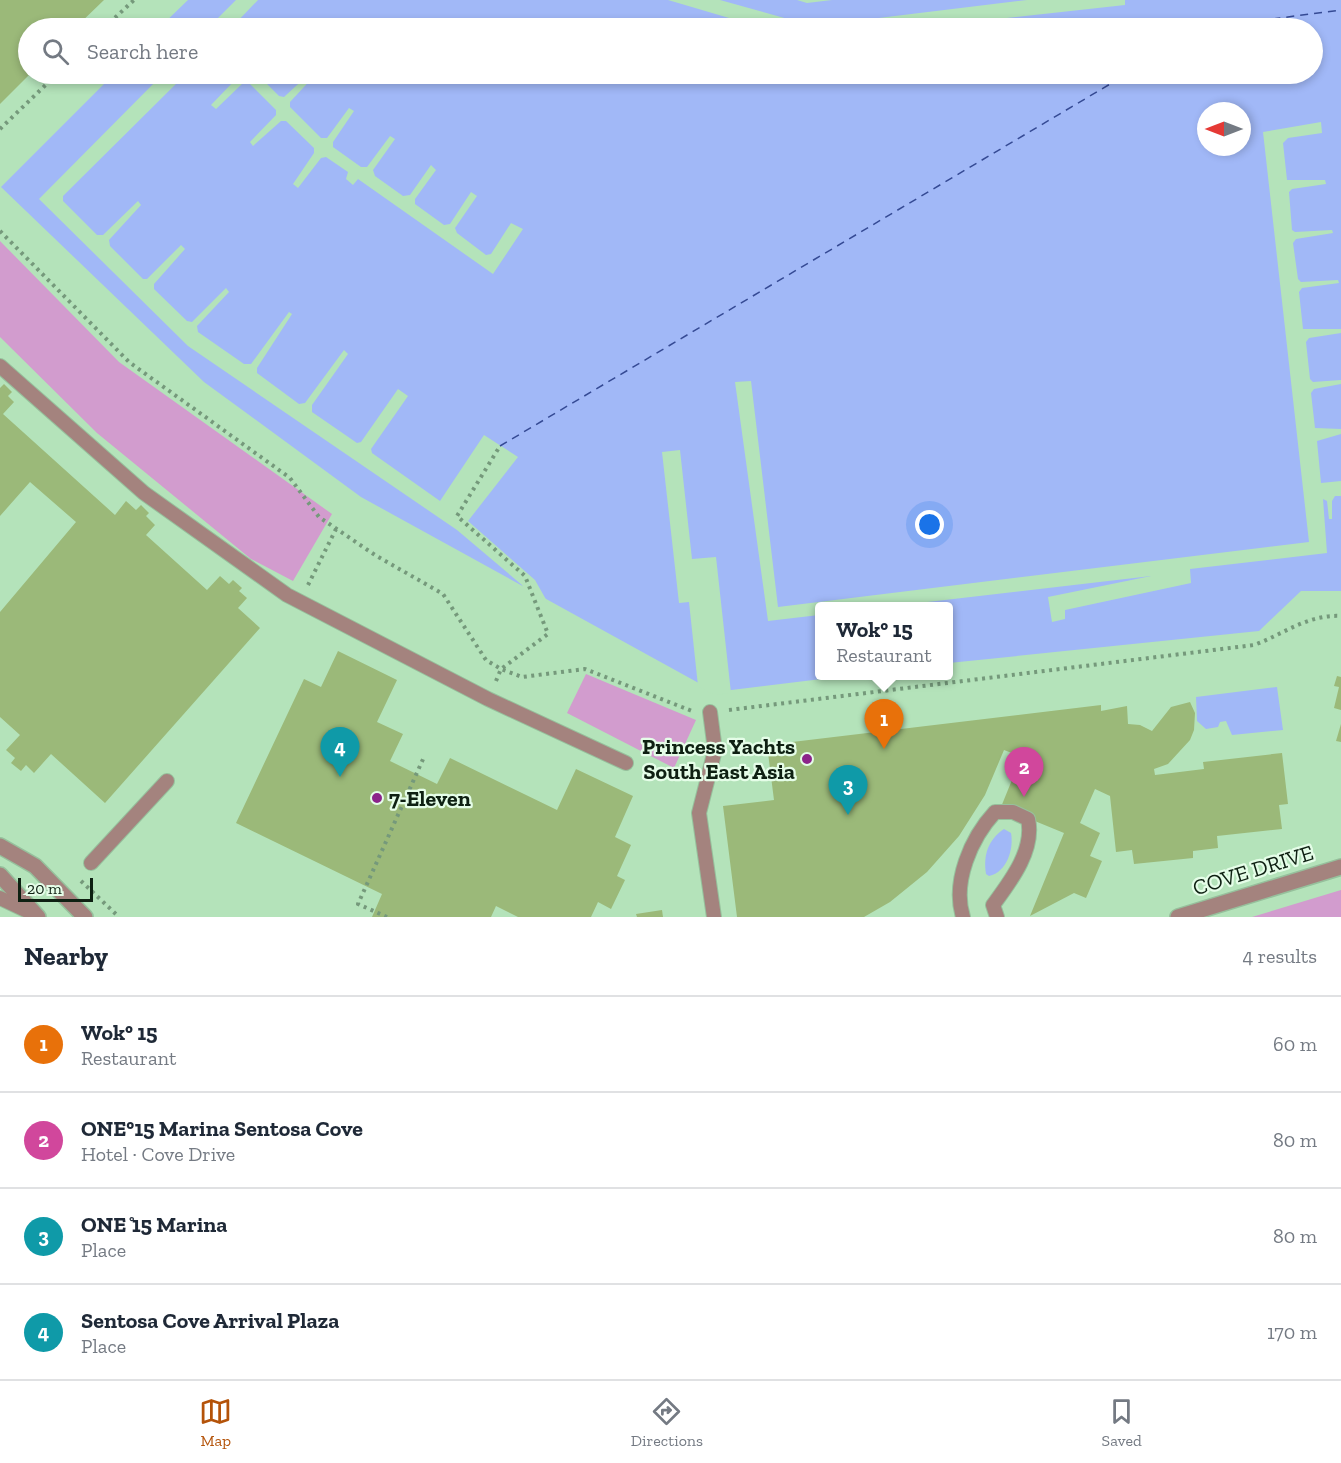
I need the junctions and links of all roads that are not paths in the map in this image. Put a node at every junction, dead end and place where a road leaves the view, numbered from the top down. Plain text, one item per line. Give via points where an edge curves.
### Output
1 (0, 366) edge
2 (710, 712) road end
3 (626, 762) dead end
4 (167, 781) dead end
5 (0, 846) edge
6 (90, 863) dead end
7 (1341, 867) edge
8 (0, 875) edge
9 (0, 898) edge
10 (38, 916) edge
11 (961, 916) edge
12 (85, 917) edge
13 (714, 917) edge
14 (997, 917) edge
15 (1178, 917) edge

1 - 3 lane via 144,493 299,602 488,699
2 - 13 lane via 715,750 699,813
4 - 6 lane
5 - 12 street via 34,866
7 - 15 street, COVE DRIVE
8 - 10 street
9 - 10 lane
11 - 14 lane via 964,867 981,827 995,812 1013,812 1028,819 1031,831 1015,875 993,905

